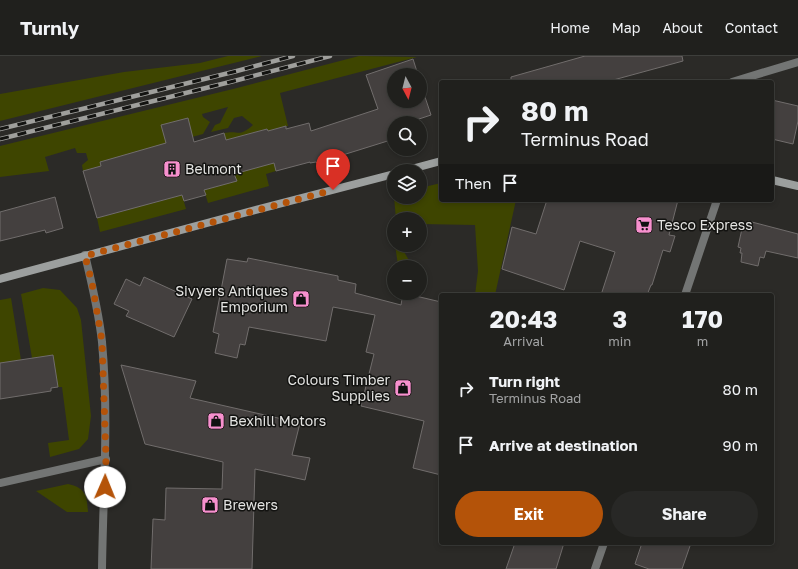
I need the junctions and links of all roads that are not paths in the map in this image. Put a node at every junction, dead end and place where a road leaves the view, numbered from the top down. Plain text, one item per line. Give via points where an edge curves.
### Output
1 (798, 62) edge
2 (739, 80) edge
3 (439, 162) edge
4 (427, 165) edge
5 (387, 176) edge
6 (774, 180) edge
7 (798, 186) edge
8 (716, 202) edge
9 (85, 256) junction
10 (0, 279) edge
11 (687, 293) edge
12 (106, 459) junction
13 (0, 483) edge
14 (603, 545) edge
15 (102, 569) edge
16 (595, 569) edge

1 - 2 street
3 - 4 main road
5 - 9 main road
6 - 7 main road
8 - 11 street
9 - 10 main road
9 - 12 street via 102,341
12 - 13 street
12 - 15 street
14 - 16 street

